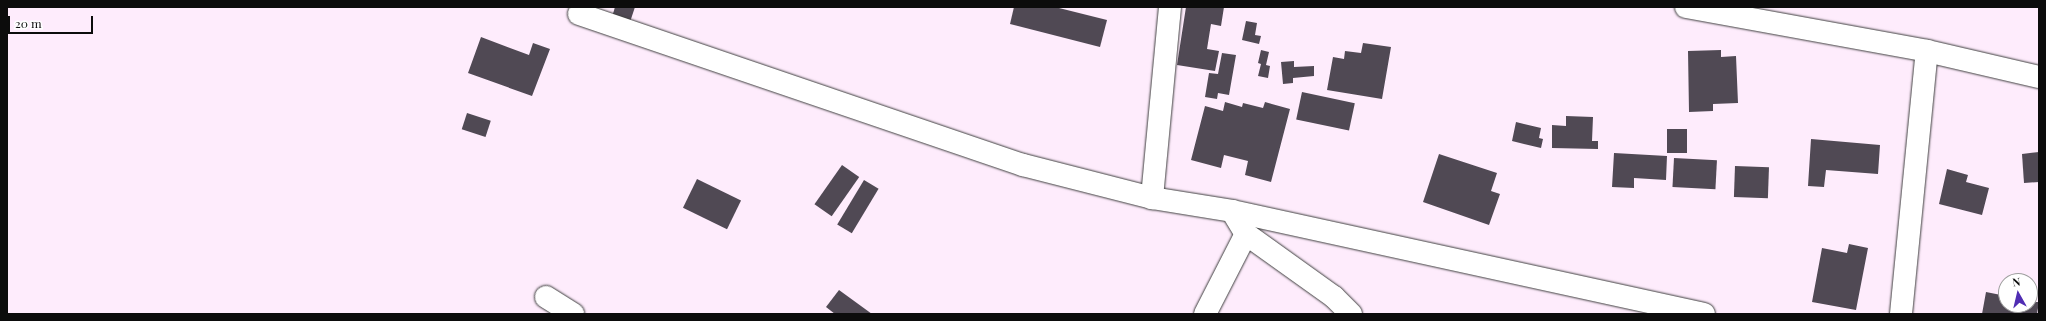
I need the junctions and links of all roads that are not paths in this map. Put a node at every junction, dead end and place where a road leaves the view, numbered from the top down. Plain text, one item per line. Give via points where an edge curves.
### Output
1 (1170, 7) edge
2 (1686, 7) edge
3 (579, 14) dead end
4 (1926, 51) junction
5 (2039, 77) edge
6 (1152, 198) junction
7 (1232, 211) junction
8 (1246, 234) junction
9 (546, 297) dead end
10 (573, 314) edge
11 (1205, 314) edge
12 (1350, 314) edge
13 (1704, 314) edge
14 (1901, 314) edge

1 - 6 street
2 - 4 street
3 - 6 street via 1023,165
4 - 5 street
4 - 14 street
6 - 7 street
7 - 8 street
7 - 13 street
8 - 11 street
8 - 12 street via 1334,297
9 - 10 street

